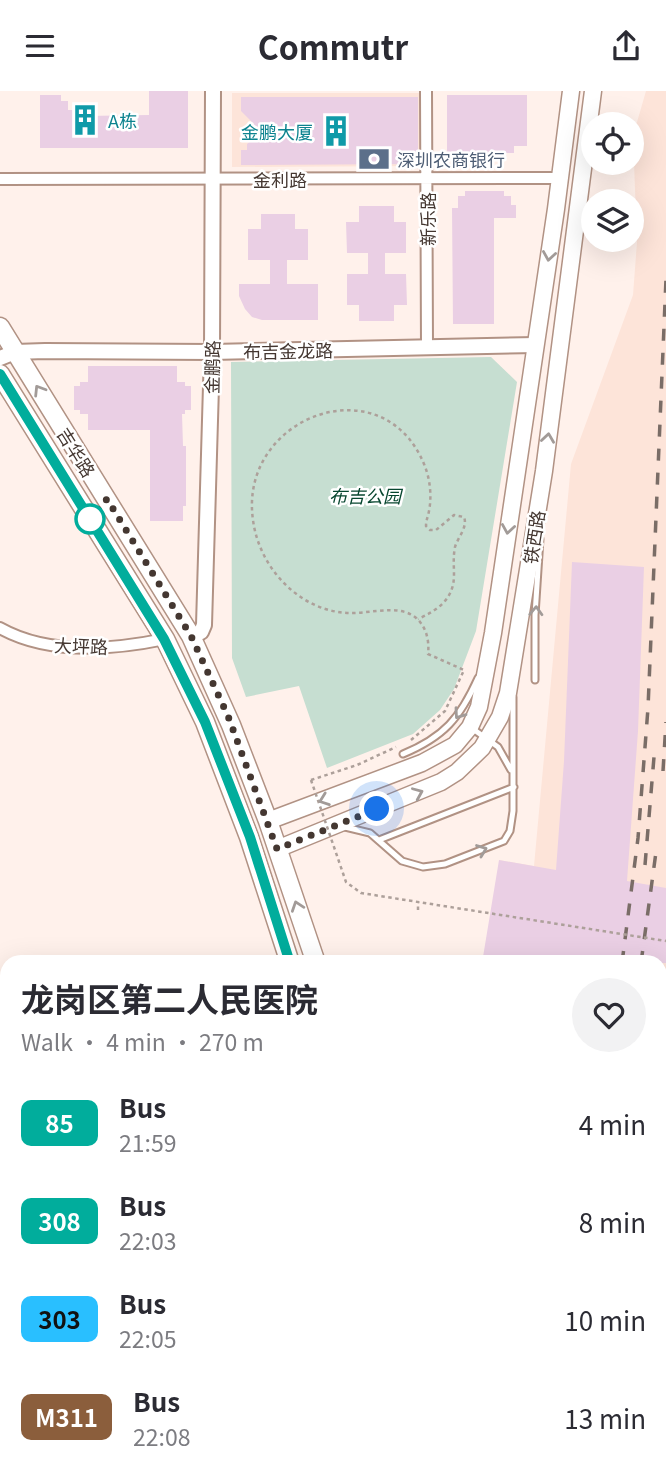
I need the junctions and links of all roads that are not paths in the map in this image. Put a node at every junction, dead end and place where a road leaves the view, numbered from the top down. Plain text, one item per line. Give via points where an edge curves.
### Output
1 (213, 91) edge
2 (426, 91) edge
3 (571, 91) edge
4 (593, 91) edge
5 (427, 178) junction
6 (560, 178) junction
7 (0, 179) edge
8 (213, 179) junction
9 (556, 209) junction
10 (579, 212) junction
11 (0, 327) edge
12 (536, 345) junction
13 (427, 347) junction
14 (212, 352) junction
15 (8, 355) edge
16 (0, 374) edge
17 (544, 471) junction
18 (0, 628) edge
19 (191, 636) junction
20 (164, 639) junction
21 (489, 653) junction
22 (515, 654) junction
23 (535, 680) dead end
24 (470, 727) junction
25 (488, 739) junction
26 (403, 754) dead end
27 (514, 787) junction
28 (268, 821) junction
29 (332, 827) junction
30 (379, 841) junction
31 (277, 849) junction
32 (287, 955) edge
33 (313, 955) edge

1 - 8 street, 金鹏路
2 - 5 street, 新乐路
3 - 6 main road, 铁西路
4 - 10 main road, 铁西路
5 - 6 street, 金利路
5 - 8 street, 金利路
5 - 13 street, 新乐路
6 - 9 main road, 铁西路
7 - 8 street, 金利路
8 - 14 street, 金鹏路
9 - 10 main road
9 -> 12 main road, 铁西路
17 -> 10 main road, 铁西路
11 - 15 main road, 吉华路
12 - 13 street, 布吉金龙路
12 -> 21 main road, 铁西路
13 - 14 street, 布吉金龙路
14 - 15 street, 布吉金龙路
14 - 19 street, 金鹏路 via 204,625
19 -> 15 main road, 吉华路
16 - 20 main road, 吉华路
17 - 22 main road, 铁西路
23 -> 17 lane
18 - 20 street, 大坪路 via 46,644 87,647
19 - 28 main road, 吉华路
20 - 32 main road, 吉华路 via 205,722 250,837
21 - 24 main road, 铁西路 via 482,695
21 -> 26 lane via 469,699 449,727
22 - 25 main road, 铁西路 via 505,705
22 - 27 lane
24 - 25 lane
24 -> 28 main road, 铁西路 via 455,745 435,758
25 - 27 lane via 506,758
29 -> 25 main road, 铁西路 via 441,782 470,761
27 - 30 lane
30 -> 27 lane via 402,861 423,867 494,846 509,834
28 - 31 main road, 吉华路
29 - 30 lane via 362,829
29 - 31 main road, 铁西路
33 -> 31 main road, 吉华路

